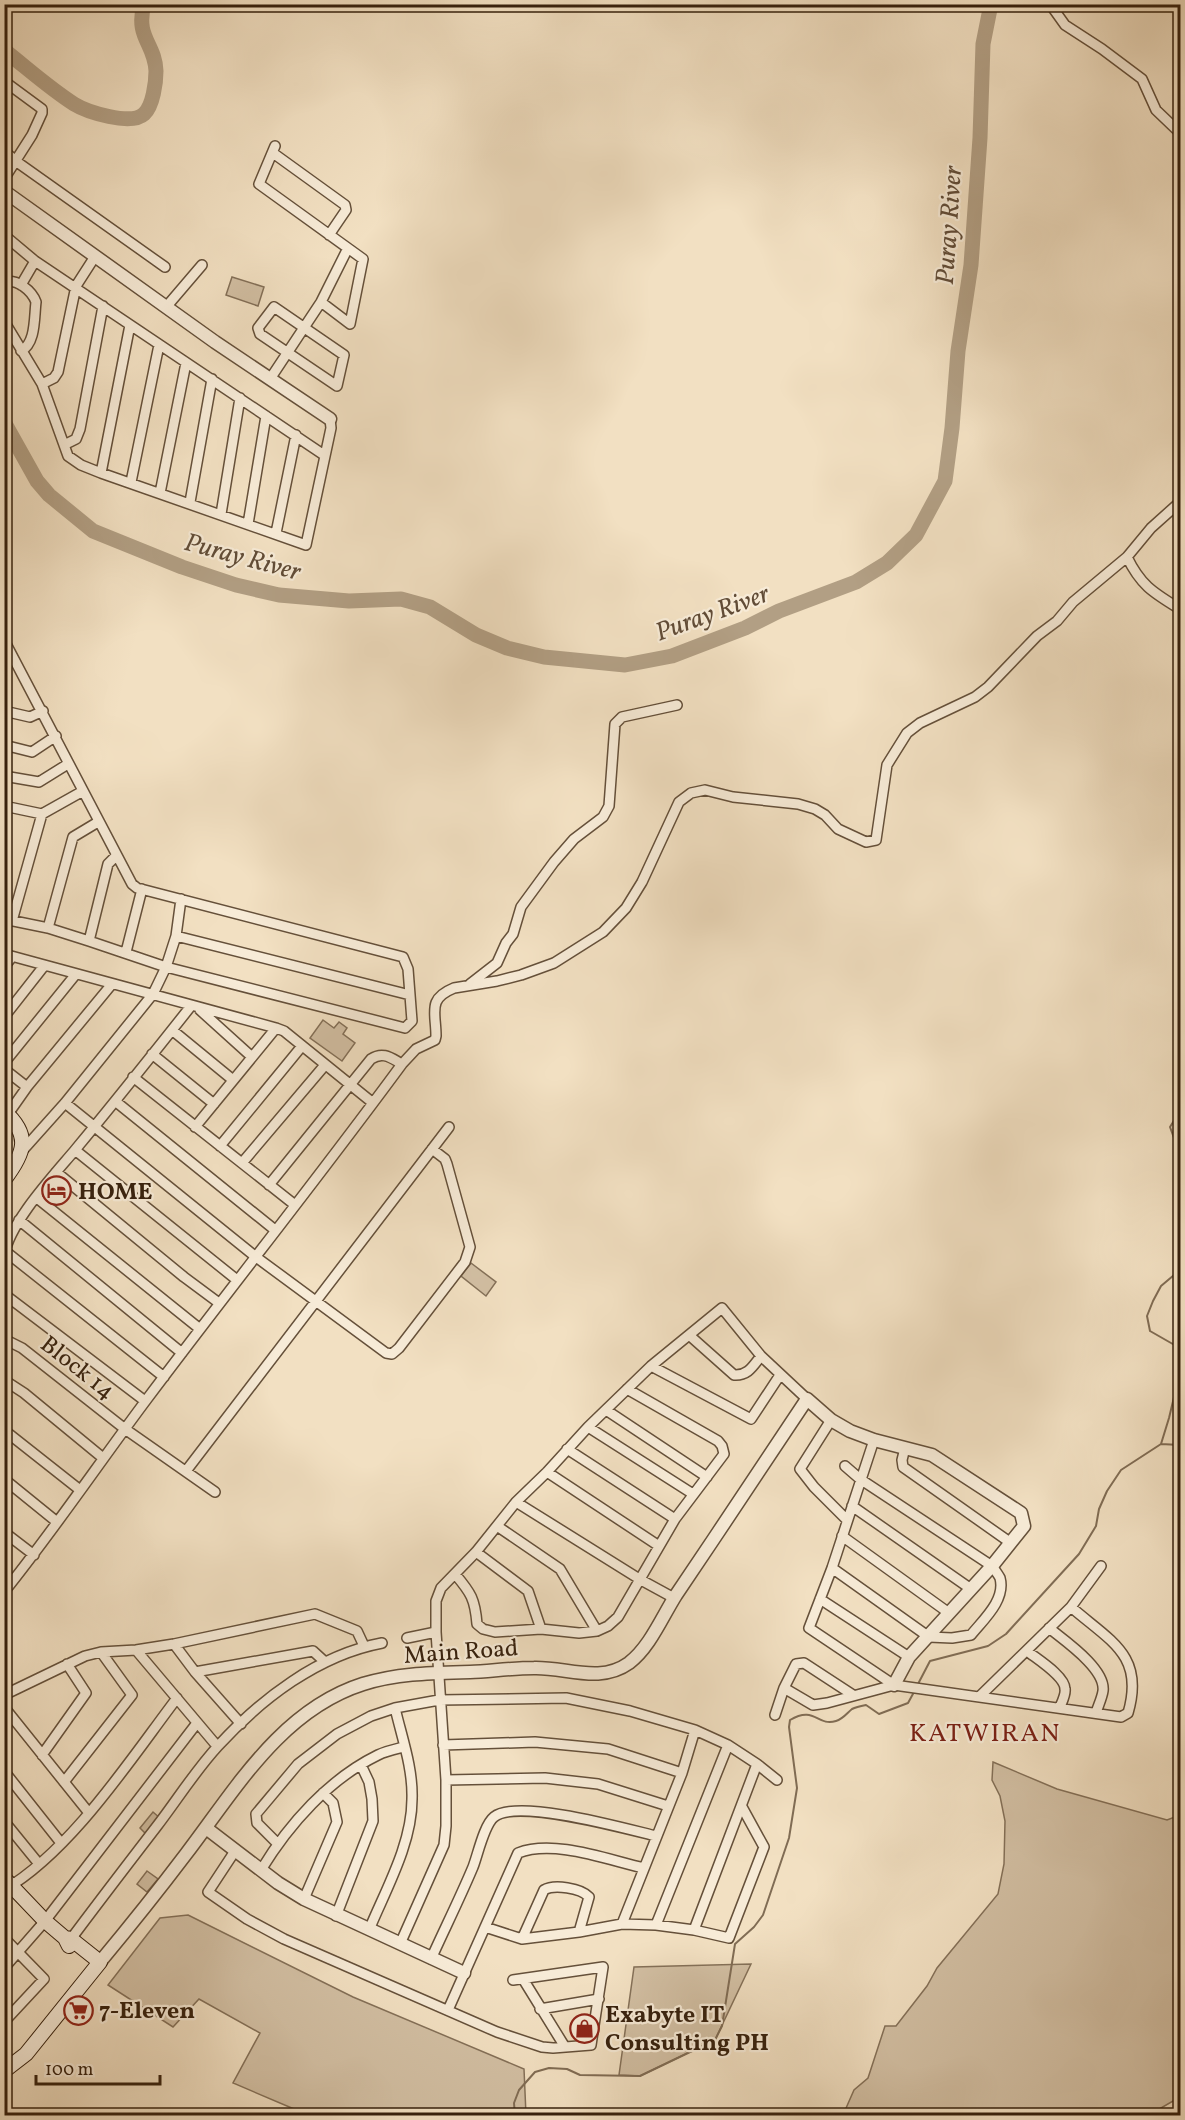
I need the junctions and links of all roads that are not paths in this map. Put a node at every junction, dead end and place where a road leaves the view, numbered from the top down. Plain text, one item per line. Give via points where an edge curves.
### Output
1 (1050, 4) edge
2 (4, 81) edge
3 (1180, 133) edge
4 (4, 151) edge
5 (17, 162) junction
6 (4, 179) edge
7 (4, 191) edge
8 (4, 235) edge
9 (329, 235) junction
10 (348, 248) junction
11 (94, 258) junction
12 (35, 261) junction
13 (202, 265) dead end
14 (165, 267) dead end
15 (4, 282) edge
16 (21, 285) junction
17 (76, 286) junction
18 (321, 302) junction
19 (103, 306) junction
20 (167, 306) junction
21 (4, 321) edge
22 (130, 325) junction
23 (304, 328) junction
24 (159, 345) junction
25 (21, 351) junction
26 (287, 353) junction
27 (186, 363) junction
28 (270, 379) junction
29 (212, 380) junction
30 (42, 384) junction
31 (240, 398) junction
32 (266, 416) junction
33 (330, 418) joint
34 (296, 435) junction
35 (64, 445) junction
36 (324, 455) junction
37 (101, 473) junction
38 (131, 482) junction
39 (160, 493) junction
40 (190, 502) junction
41 (1180, 502) edge
42 (221, 514) junction
43 (248, 524) junction
44 (276, 533) junction
45 (1127, 557) junction
46 (1180, 609) edge
47 (4, 639) edge
48 (677, 705) dead end
49 (4, 711) edge
50 (43, 711) junction
51 (56, 736) junction
52 (4, 745) edge
53 (68, 764) junction
54 (4, 776) edge
55 (83, 791) junction
56 (5, 809) edge
57 (42, 814) junction
58 (98, 822) junction
59 (116, 856) junction
60 (142, 889) junction
61 (182, 899) junction
62 (8, 920) edge
63 (48, 928) junction
64 (176, 936) junction
65 (89, 940) junction
66 (126, 952) junction
67 (8, 956) edge
68 (44, 966) junction
69 (166, 966) junction
70 (4, 967) edge
71 (76, 974) junction
72 (112, 984) junction
73 (468, 986) junction
74 (153, 994) junction
75 (410, 995) junction
76 (194, 1007) junction
77 (4, 1017) edge
78 (276, 1028) junction
79 (172, 1030) junction
80 (302, 1046) junction
81 (152, 1054) junction
82 (252, 1057) junction
83 (4, 1063) edge
84 (402, 1064) junction
85 (325, 1065) junction
86 (4, 1069) edge
87 (133, 1077) junction
88 (233, 1080) junction
89 (350, 1084) junction
90 (27, 1087) junction
91 (115, 1101) junction
92 (65, 1103) junction
93 (214, 1104) junction
94 (373, 1104) junction
95 (6, 1113) edge
96 (95, 1125) junction
97 (195, 1127) junction
98 (449, 1127) dead end
99 (220, 1146) junction
100 (432, 1149) junction
101 (23, 1150) junction
102 (75, 1150) junction
103 (242, 1163) junction
104 (56, 1172) junction
105 (4, 1180) edge
106 (268, 1185) junction
107 (37, 1198) junction
108 (295, 1205) junction
109 (19, 1220) junction
110 (275, 1230) junction
111 (481, 1244) dead end
112 (470, 1246) junction
113 (5, 1251) edge
114 (4, 1256) edge
115 (256, 1257) junction
116 (237, 1280) junction
117 (4, 1294) edge
118 (316, 1301) junction
119 (219, 1303) junction
120 (200, 1329) junction
121 (689, 1335) junction
122 (4, 1339) edge
123 (182, 1353) junction
124 (761, 1356) junction
125 (651, 1366) junction
126 (780, 1375) junction
127 (164, 1377) junction
128 (4, 1380) edge
129 (627, 1389) junction
130 (807, 1399) junction
131 (146, 1401) junction
132 (606, 1410) junction
133 (831, 1420) junction
134 (588, 1427) junction
135 (125, 1429) junction
136 (4, 1430) edge
137 (874, 1440) junction
138 (905, 1448) junction
139 (567, 1449) junction
140 (103, 1458) junction
141 (845, 1466) dead end
142 (186, 1471) junction
143 (548, 1472) junction
144 (707, 1477) junction
145 (4, 1479) edge
146 (861, 1479) junction
147 (80, 1490) junction
148 (215, 1492) dead end
149 (693, 1494) junction
150 (516, 1502) junction
151 (852, 1506) junction
152 (675, 1519) junction
153 (847, 1520) junction
154 (57, 1522) junction
155 (498, 1526) junction
156 (4, 1532) edge
157 (842, 1536) junction
158 (1011, 1543) junction
159 (660, 1546) junction
160 (476, 1552) junction
161 (34, 1556) junction
162 (992, 1566) junction
163 (1101, 1566) dead end
164 (832, 1568) junction
165 (455, 1574) junction
166 (641, 1580) junction
167 (6, 1586) edge
168 (971, 1589) junction
169 (674, 1598) junction
170 (820, 1599) junction
171 (1071, 1607) junction
172 (949, 1613) junction
173 (1049, 1628) junction
174 (541, 1629) junction
175 (597, 1631) junction
176 (436, 1632) junction
177 (929, 1637) junction
178 (407, 1638) dead end
179 (382, 1643) dead end
180 (174, 1644) junction
181 (364, 1646) junction
182 (136, 1650) junction
183 (1027, 1651) junction
184 (101, 1652) junction
185 (909, 1657) junction
186 (325, 1662) junction
187 (67, 1664) junction
188 (195, 1672) junction
189 (439, 1672) junction
190 (894, 1685) junction
191 (784, 1688) junction
192 (4, 1695) edge
193 (852, 1695) junction
194 (980, 1696) junction
195 (177, 1698) junction
196 (440, 1700) junction
197 (4, 1707) edge
198 (1060, 1707) junction
199 (394, 1708) junction
200 (1096, 1713) junction
201 (775, 1716) dead end
202 (197, 1723) junction
203 (241, 1724) junction
204 (695, 1731) junction
205 (443, 1745) junction
206 (728, 1745) junction
207 (217, 1746) junction
208 (404, 1747) junction
209 (42, 1755) junction
210 (757, 1764) junction
211 (361, 1765) junction
212 (4, 1771) edge
213 (682, 1773) junction
214 (446, 1780) junction
215 (777, 1780) dead end
216 (64, 1782) junction
217 (323, 1793) junction
218 (668, 1806) junction
219 (742, 1807) junction
220 (88, 1813) junction
221 (4, 1821) edge
222 (206, 1828) junction
223 (656, 1836) junction
224 (62, 1842) junction
225 (277, 1843) junction
226 (235, 1851) junction
227 (39, 1864) junction
228 (644, 1868) junction
229 (261, 1870) junction
230 (7, 1885) edge
231 (303, 1899) junction
232 (336, 1916) junction
233 (45, 1921) junction
234 (622, 1924) junction
235 (656, 1925) junction
236 (485, 1927) junction
237 (369, 1930) junction
238 (694, 1930) junction
239 (579, 1932) junction
240 (4, 1938) edge
241 (68, 1940) junction
242 (522, 1940) junction
243 (400, 1944) junction
244 (18, 1952) junction
245 (431, 1959) junction
246 (98, 1965) junction
247 (4, 1968) edge
248 (464, 1973) junction
249 (599, 1999) junction
250 (540, 2009) junction
251 (448, 2010) junction
252 (4, 2022) edge
253 (565, 2047) junction
254 (4, 2071) edge

1 - 3 street via 1065,25 1142,79 1156,110
2 - 5 street via 42,109
4 - 5 street
5 - 6 street
5 - 14 street
7 - 11 street
8 - 12 street
9 - 9 street via 259,184 274,150 345,205 346,210
9 - 10 street
10 - 18 street
10 - 18 street via 363,259 351,324
11 - 17 street
11 - 20 street
12 - 16 street
12 - 17 street
13 - 20 street
15 - 16 street via 10,280
16 - 25 street via 36,302 31,341
17 - 19 street
17 - 30 street via 60,366 54,378
18 - 23 street
19 - 22 street
19 - 35 street via 80,429 76,440
20 - 28 street
21 - 25 street
22 - 24 street
22 - 37 street
23 - 26 street
23 - 26 street via 274,307 258,328 260,334
23 - 26 street via 344,355 337,386
24 - 27 street
24 - 38 street
25 - 30 street
26 - 28 street
27 - 29 street
27 - 39 street
28 - 33 street
29 - 31 street
29 - 40 street
30 - 35 street
31 - 32 street
31 - 42 street
32 - 34 street
32 - 43 street
33 - 36 street
34 - 36 street
34 - 44 street
35 - 37 street via 68,456
36 - 44 street via 306,544
37 - 38 street
38 - 39 street
39 - 40 street
40 - 42 street
41 - 45 street
42 - 43 street
43 - 44 street
45 - 46 street via 1146,586
45 - 73 street via 1073,602 988,687 907,733 887,765 876,840 866,842 838,829 815,809 798,804 705,790 691,793 679,802 626,908 603,932 554,963 521,975
47 - 50 street
48 - 73 street via 622,717 615,724 607,812 573,839 554,862 521,907 513,934 496,963
49 - 50 street via 30,717
50 - 51 street
51 - 52 street via 32,752
51 - 53 street
53 - 54 street via 39,782
53 - 55 street
55 - 57 street
55 - 58 street
56 - 57 street
57 - 62 street
58 - 59 street
58 - 63 street via 73,837
59 - 60 street via 132,884
59 - 65 street via 108,864
60 - 61 street
60 - 66 street
61 - 64 street
61 - 75 street via 404,957
62 - 63 street
63 - 65 street
64 - 69 street
64 - 75 street
65 - 66 street
66 - 69 street
67 - 68 street
67 - 70 street
68 - 71 street
68 - 77 street
69 - 74 street
69 - 75 street via 405,1028 412,1021
71 - 72 street
71 - 83 street
72 - 74 street
72 - 90 street
73 - 84 street via 437,997 435,1040 416,1049
74 - 76 street
74 - 92 street
76 - 78 street
76 - 79 street
76 - 82 street
78 - 80 street
78 - 82 street
79 - 81 street
79 - 88 street
80 - 85 street
80 - 99 street
81 - 87 street
81 - 93 street
82 - 88 street
84 - 89 street via 384,1054 377,1055
84 - 94 street
85 - 89 street
85 - 103 street
86 - 90 street
87 - 91 street
87 - 97 street
88 - 93 street
89 - 94 street
89 - 106 street
90 - 95 street
91 - 96 street
91 - 110 street
92 - 96 street
92 - 101 street
93 - 97 street
94 - 108 street
95 - 101 main road via 21,1135
96 - 102 street
96 - 115 street
97 - 99 street
98 - 100 street
99 - 103 street
100 - 112 street via 447,1164
100 - 118 street
101 - 105 main road
102 - 104 street
102 - 116 street
103 - 106 street
104 - 107 street
104 - 119 street
106 - 108 street
107 - 109 street
107 - 120 street
108 - 110 street
109 - 113 street
109 - 123 street
110 - 115 street
111 - 112 street
112 - 118 street via 465,1262 395,1353 386,1353
113 - 114 street
113 - 127 street
115 - 116 street
115 - 118 street
116 - 119 street
117 - 131 street
118 - 142 street
119 - 120 street
120 - 123 street
121 - 124 street via 734,1375 747,1372
121 - 124 street via 722,1308
121 - 125 street
122 - 135 street, Block 14 via 22,1348
123 - 127 street
124 - 126 street
125 - 126 street via 751,1419
125 - 129 street
126 - 130 street
127 - 131 street
128 - 140 street
129 - 132 street
129 - 144 street via 718,1441 724,1454
130 - 133 street
130 - 169 street, Main Road
131 - 135 street
132 - 134 street
132 - 144 street
133 - 137 street
133 - 153 street via 800,1469
134 - 139 street
134 - 149 street
135 - 140 street
135 - 142 street, Block 14
136 - 147 street
137 - 138 street
137 - 146 street
138 - 158 street via 903,1467
138 - 158 street via 932,1455 1021,1513 1024,1526
139 - 143 street
139 - 152 street
140 - 147 street
141 - 146 street
142 - 148 street, Block 14
143 - 150 street
143 - 159 street
144 - 149 street
145 - 154 street
146 - 151 street
146 - 162 street
147 - 154 street
149 - 152 street
150 - 155 street
150 - 166 street
151 - 153 street
151 - 168 street
152 - 159 street
153 - 157 street
154 - 161 street
155 - 160 street
155 - 175 street via 560,1569
156 - 161 street
157 - 164 street
157 - 172 street
158 - 162 street
159 - 166 street
160 - 165 street
160 - 174 street via 528,1591
161 - 167 street
162 - 168 street
162 - 177 street via 1000,1578 997,1602 970,1635
163 - 171 street
164 - 170 street
164 - 177 street
165 - 174 street via 470,1592 477,1624 483,1629
165 - 176 street via 441,1588 436,1601
166 - 169 street
166 - 175 street via 618,1617
168 - 172 street
169 - 189 street, Main Road via 640,1653 607,1673 534,1668
170 - 185 street
170 - 190 street via 809,1628
171 - 173 street
171 - 200 street via 1126,1657 1132,1673 1134,1694 1128,1713 1121,1717
172 - 177 street
173 - 183 street
173 - 200 street via 1102,1678 1104,1690
174 - 175 street
176 - 178 street
176 - 189 street
177 - 185 street
179 - 181 street
180 - 181 street via 315,1614 357,1631
180 - 182 street
180 - 188 street
181 - 186 street
182 - 184 street
182 - 195 street
183 - 194 street
183 - 198 street via 1064,1683 1066,1690
184 - 187 street
184 - 216 street via 132,1695
185 - 190 street
186 - 188 street via 313,1651
186 - 203 street via 292,1682
187 - 192 street
187 - 209 street via 86,1694
188 - 203 street
189 - 196 street
189 - 222 street, Main Road via 362,1684 305,1715 255,1762
190 - 193 street
190 - 194 street
191 - 193 street via 813,1704
191 - 193 street via 796,1664 804,1663
191 - 201 street
194 - 198 street
195 - 202 street
195 - 220 street
196 - 199 street
196 - 204 street via 566,1698 630,1711
196 - 205 street
197 - 209 street
198 - 200 street
199 - 208 street
199 - 225 street via 337,1734 298,1764 256,1814 256,1823
202 - 207 street
202 - 233 street
203 - 207 street
204 - 206 street
204 - 213 street
205 - 213 street via 535,1742 608,1749
205 - 214 street
206 - 210 street
206 - 235 street
207 - 241 street
208 - 211 street via 379,1754
208 - 237 street via 411,1774 410,1822
209 - 216 street
210 - 215 street
210 - 219 street
211 - 217 street
211 - 232 street via 369,1782 373,1821
212 - 224 street
213 - 218 street
214 - 218 street via 556,1779 598,1784
214 - 243 street via 444,1845
216 - 220 street
217 - 225 street
217 - 231 street via 333,1803 337,1822
218 - 223 street
219 - 238 street
219 - 238 street via 764,1847 737,1918 729,1938
220 - 224 street
221 - 227 street
222 - 226 street
222 - 246 street, Main Road
223 - 228 street
223 - 245 street via 548,1813 496,1815 489,1822
224 - 227 street
225 - 229 street
226 - 229 street
226 - 251 street via 208,1892 284,1939
227 - 230 street
228 - 234 street
228 - 236 street via 564,1850 529,1849 519,1853
229 - 231 street
230 - 233 main road
231 - 232 street
232 - 237 street
233 - 241 main road
233 - 244 street
234 - 235 street
234 - 239 street
235 - 238 street
236 - 242 street
236 - 248 street
237 - 243 street
239 - 242 street
239 - 242 street via 589,1897 584,1892 550,1886 544,1890
240 - 244 street
241 - 246 main road
243 - 245 street
244 - 247 street
244 - 252 street via 44,1979
245 - 248 street
246 - 254 main road via 26,2054
248 - 251 street
249 - 250 street
249 - 250 street via 603,1967 518,1980
249 - 253 street via 591,2045
250 - 253 street
251 - 253 street via 542,2047

